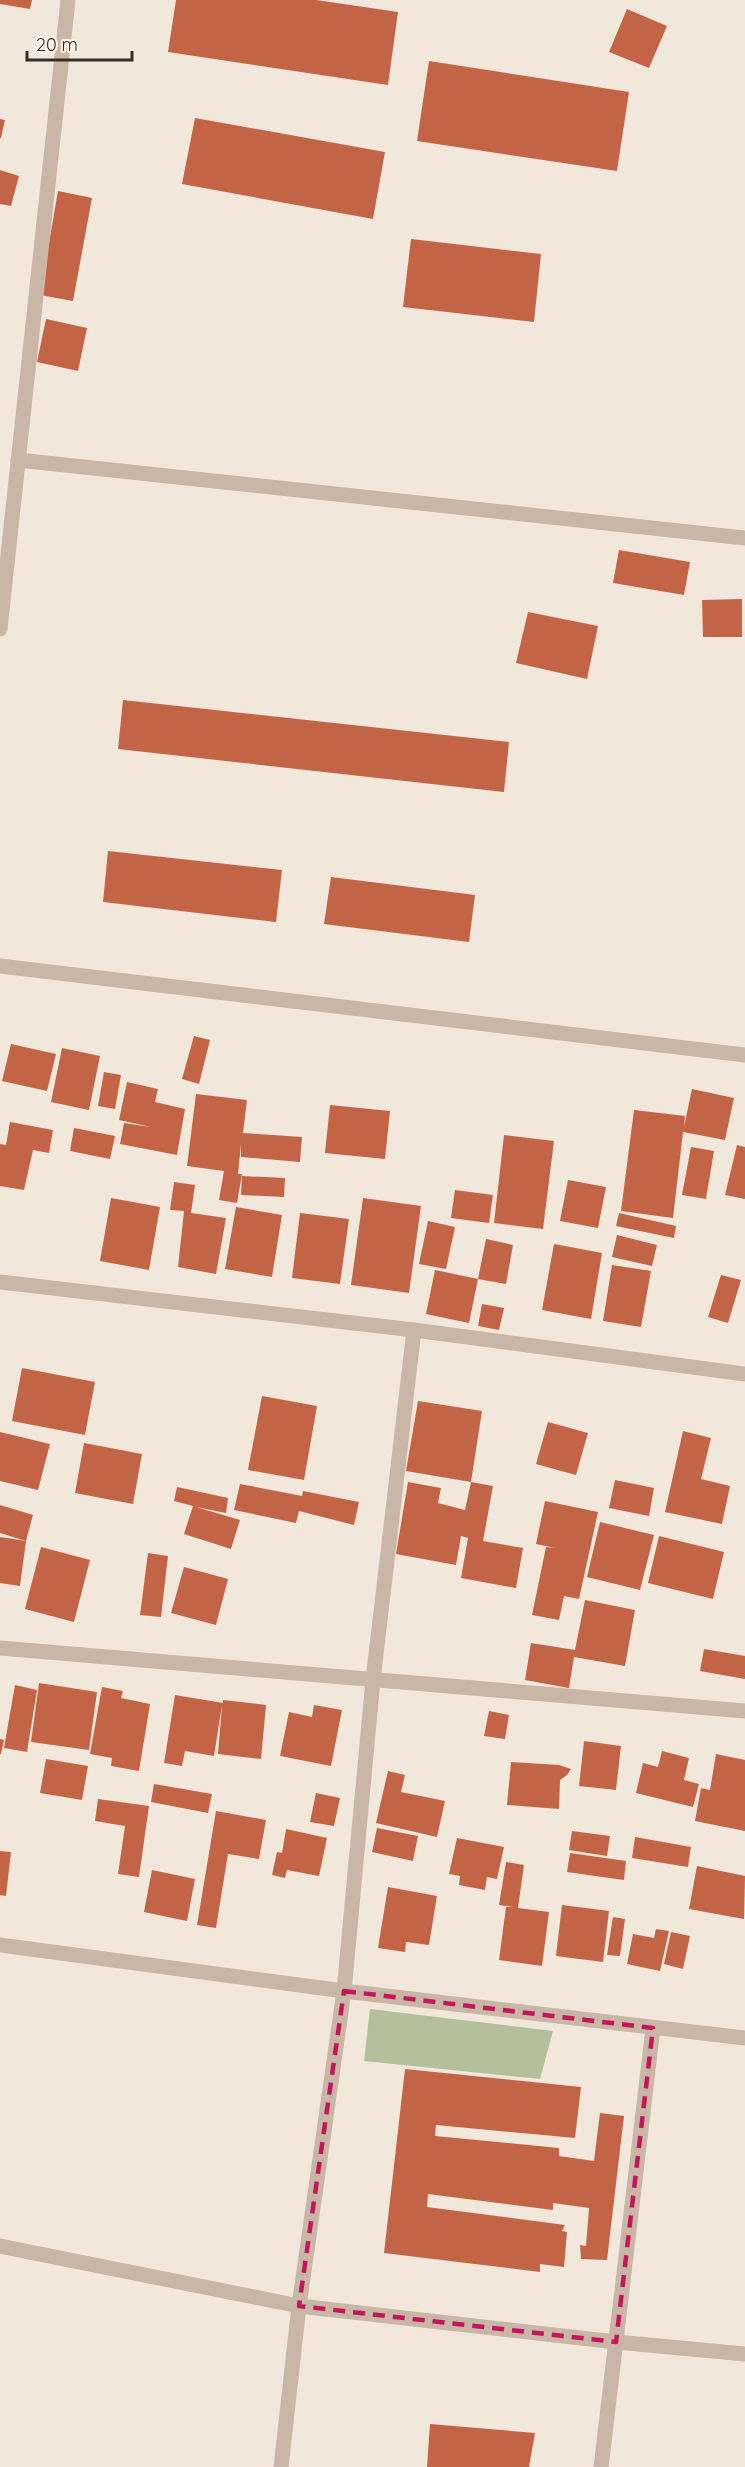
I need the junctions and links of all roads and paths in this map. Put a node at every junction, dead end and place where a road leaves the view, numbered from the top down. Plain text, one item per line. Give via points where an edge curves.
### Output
1 (68, 0) edge
2 (18, 460) junction
3 (745, 538) edge
4 (0, 629) edge
5 (0, 966) edge
6 (745, 1055) edge
7 (0, 1282) edge
8 (414, 1330) junction
9 (745, 1374) edge
10 (0, 1648) edge
11 (374, 1680) junction
12 (745, 1711) edge
13 (0, 1945) edge
14 (344, 1991) junction
15 (653, 2028) junction
16 (745, 2038) edge
17 (0, 2246) edge
18 (299, 2306) junction
19 (616, 2342) junction
20 (745, 2354) edge
21 (281, 2467) edge
22 (601, 2467) edge

1 - 2 street
2 - 3 street
2 - 4 street
5 - 6 street
7 - 8 street
8 - 9 street
8 - 11 street
10 - 11 street
11 - 12 street
11 - 14 street
13 - 14 street
14 - 15 street
14 - 18 street
15 - 16 street
15 - 19 street
17 - 18 street
18 - 19 street
18 - 21 street
19 - 20 street
19 - 22 street

